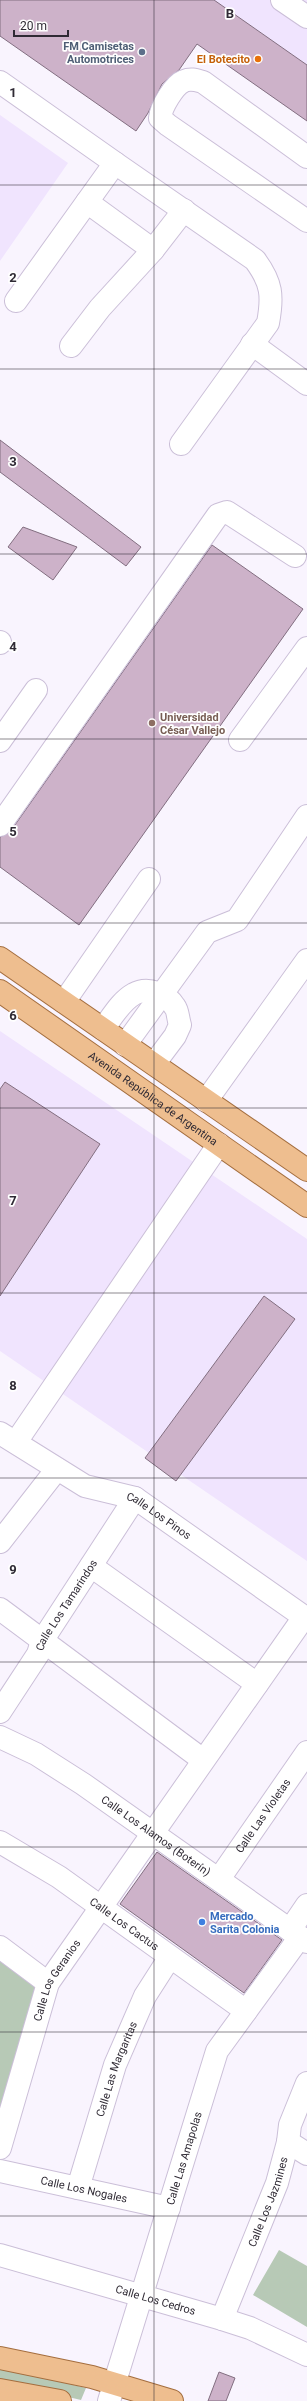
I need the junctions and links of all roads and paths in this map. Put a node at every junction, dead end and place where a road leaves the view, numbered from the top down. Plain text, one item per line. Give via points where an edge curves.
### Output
1 (282, 0) edge
2 (307, 17) edge
3 (0, 82) edge
4 (307, 157) edge
5 (115, 163) junction
6 (87, 202) junction
7 (184, 210) junction
8 (307, 221) edge
9 (153, 250) junction
10 (16, 301) dead end
11 (252, 344) junction
12 (71, 346) dead end
13 (307, 384) edge
14 (181, 444) dead end
15 (295, 556) dead end
16 (307, 648) edge
17 (36, 690) dead end
18 (240, 740) dead end
19 (0, 741) edge
20 (307, 816) edge
21 (0, 825) edge
22 (149, 879) dead end
23 (0, 958) edge
24 (307, 960) edge
25 (0, 991) edge
26 (161, 993) junction
27 (64, 1002) junction
28 (103, 1029) junction
29 (125, 1045) junction
30 (154, 1064) junction
31 (206, 1101) junction
32 (220, 1144) junction
33 (307, 1170) edge
34 (307, 1206) edge
35 (8, 1438) edge
36 (57, 1469) junction
37 (135, 1498) junction
38 (0, 1542) edge
39 (90, 1566) junction
40 (0, 1609) edge
41 (305, 1618) edge
42 (42, 1641) junction
43 (257, 1684) junction
44 (0, 1712) edge
45 (0, 1737) edge
46 (307, 1752) edge
47 (203, 1760) junction
48 (152, 1832) junction
49 (0, 1842) edge
50 (219, 1879) junction
51 (307, 1905) edge
52 (101, 1906) junction
53 (299, 1936) edge
54 (0, 1947) edge
55 (170, 1957) junction
56 (48, 1983) junction
57 (246, 2011) junction
58 (307, 2083) edge
59 (288, 2142) junction
60 (0, 2148) edge
61 (307, 2154) edge
62 (0, 2171) edge
63 (78, 2188) junction
64 (169, 2208) junction
65 (0, 2255) edge
66 (142, 2295) junction
67 (222, 2319) junction
68 (307, 2355) edge
69 (0, 2358) edge
70 (0, 2390) edge
71 (112, 2392) edge
72 (60, 2401) edge
73 (172, 2401) edge

1 - 2 street
3 - 5 street
4 - 8 street via 203,82 191,79 182,81 161,110 160,118 168,125
5 - 6 street
5 - 7 street
6 - 9 street
6 - 10 street
7 - 9 street
7 - 11 street via 255,260 266,275 272,299 268,323
9 - 12 street via 100,308
11 - 13 street
11 - 14 street
15 - 21 street via 227,512 218,515
16 - 18 street
17 - 19 street
20 - 26 street via 237,920 207,932
22 - 27 street
23 - 27 main road
24 - 31 street
25 - 32 main road, Avenida República de Argentina
26 - 28 street via 135,993 120,1006
26 - 29 street
26 - 30 street via 175,1007 180,1025
27 - 28 main road
28 - 29 main road
29 - 30 main road
30 - 31 main road
31 - 33 main road
32 - 34 main road, Avenida República de Argentina
32 - 35 street
35 - 36 street, Calle Los Pinos
36 - 37 street, Calle Los Pinos via 85,1486
36 - 38 street
37 - 39 street, Calle Los Tamarindos
37 - 41 street, Calle Los Pinos
39 - 42 street, Calle Los Tamarindos
39 - 43 street
40 - 42 street
41 - 43 street, Calle Los Geranios
42 - 44 street, Calle Los Tamarindos via 38,1654
42 - 47 street
43 - 47 street, Calle Los Geranios
45 - 48 street, Calle Los Alamos (Boterín) via 36,1754
46 - 50 street, Calle Las Violetas
47 - 48 street, Calle Los Geranios
48 - 50 street, Calle Los Alamos (Boterín)
48 - 52 street, Calle Los Geranios
49 - 52 street, Calle Los Cactus via 59,1877
50 - 53 street, Calle Los Alamos (Boterín)
51 - 53 street, Calle Las Amapolas
52 - 55 street, Calle Los Cactus
52 - 56 street, Calle Los Geranios
53 - 57 street, Calle Las Amapolas
54 - 56 street
55 - 57 street, Calle Los Cactus
55 - 63 street, Calle Las Margaritas via 145,1996 115,2065
56 - 60 street, Calle Los Geranios
57 - 64 street, Calle Las Amapolas via 217,2051
58 - 59 street, Calle Los Jazmines via 290,2125
59 - 61 street
59 - 67 street, Calle Los Jazmines via 277,2183
62 - 63 street, Calle Los Nogales
63 - 64 street, Calle Los Nogales
64 - 66 street, Calle Las Amapolas
65 - 66 street, Calle Los Cedros
66 - 67 street, Calle Los Cedros
66 - 71 street, Calle Las Amapolas
67 - 68 street, Calle Los Cedros via 250,2328
69 - 71 main road via 50,2367
70 - 72 main road
71 - 73 main road

